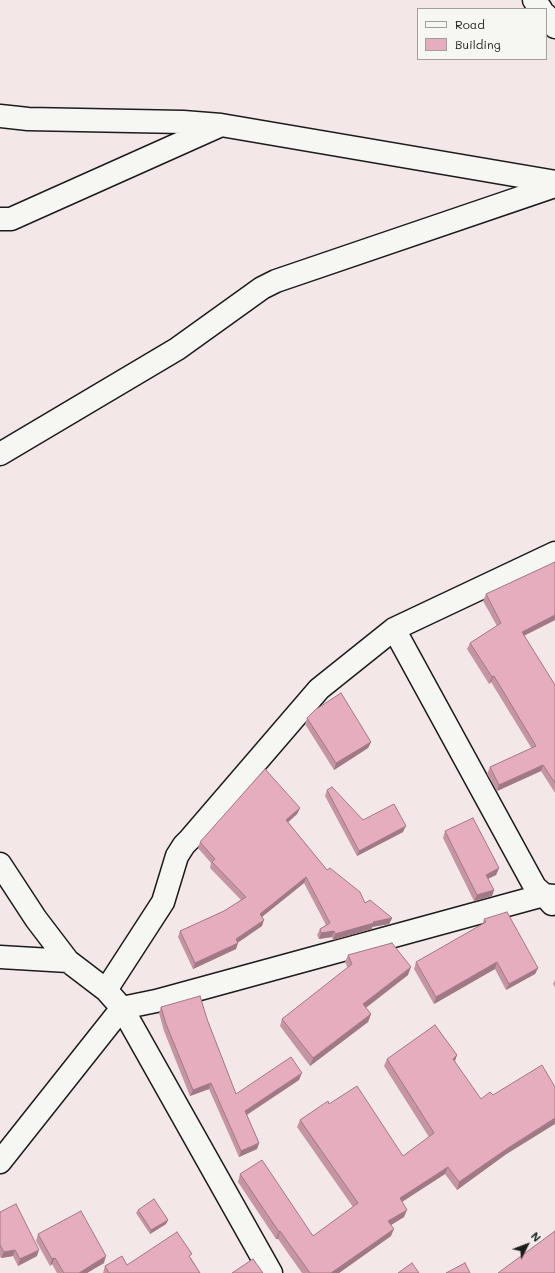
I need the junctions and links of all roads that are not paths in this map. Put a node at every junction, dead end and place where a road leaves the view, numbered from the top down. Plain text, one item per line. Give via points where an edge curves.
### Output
1 (534, 0) edge
2 (540, 8) edge
3 (547, 16) edge
4 (555, 27) edge
5 (0, 116) edge
6 (221, 125) junction
7 (555, 182) edge
8 (555, 186) edge
9 (0, 220) edge
10 (0, 454) edge
11 (555, 553) edge
12 (394, 629) junction
13 (0, 864) edge
14 (551, 900) edge
15 (0, 957) edge
16 (68, 961) junction
17 (106, 990) junction
18 (122, 1008) junction
19 (0, 1162) edge
20 (271, 1273) edge

1 - 2 street
3 - 4 street
5 - 6 street
6 - 7 street
6 - 9 street via 11,219
8 - 10 street via 262,288 176,349
11 - 12 street
12 - 14 street via 534,887
12 - 17 street via 319,689 184,845 177,856 164,902
13 - 16 street via 36,920
14 - 18 street
15 - 16 street
16 - 17 street
17 - 18 street
18 - 19 street
18 - 20 street

